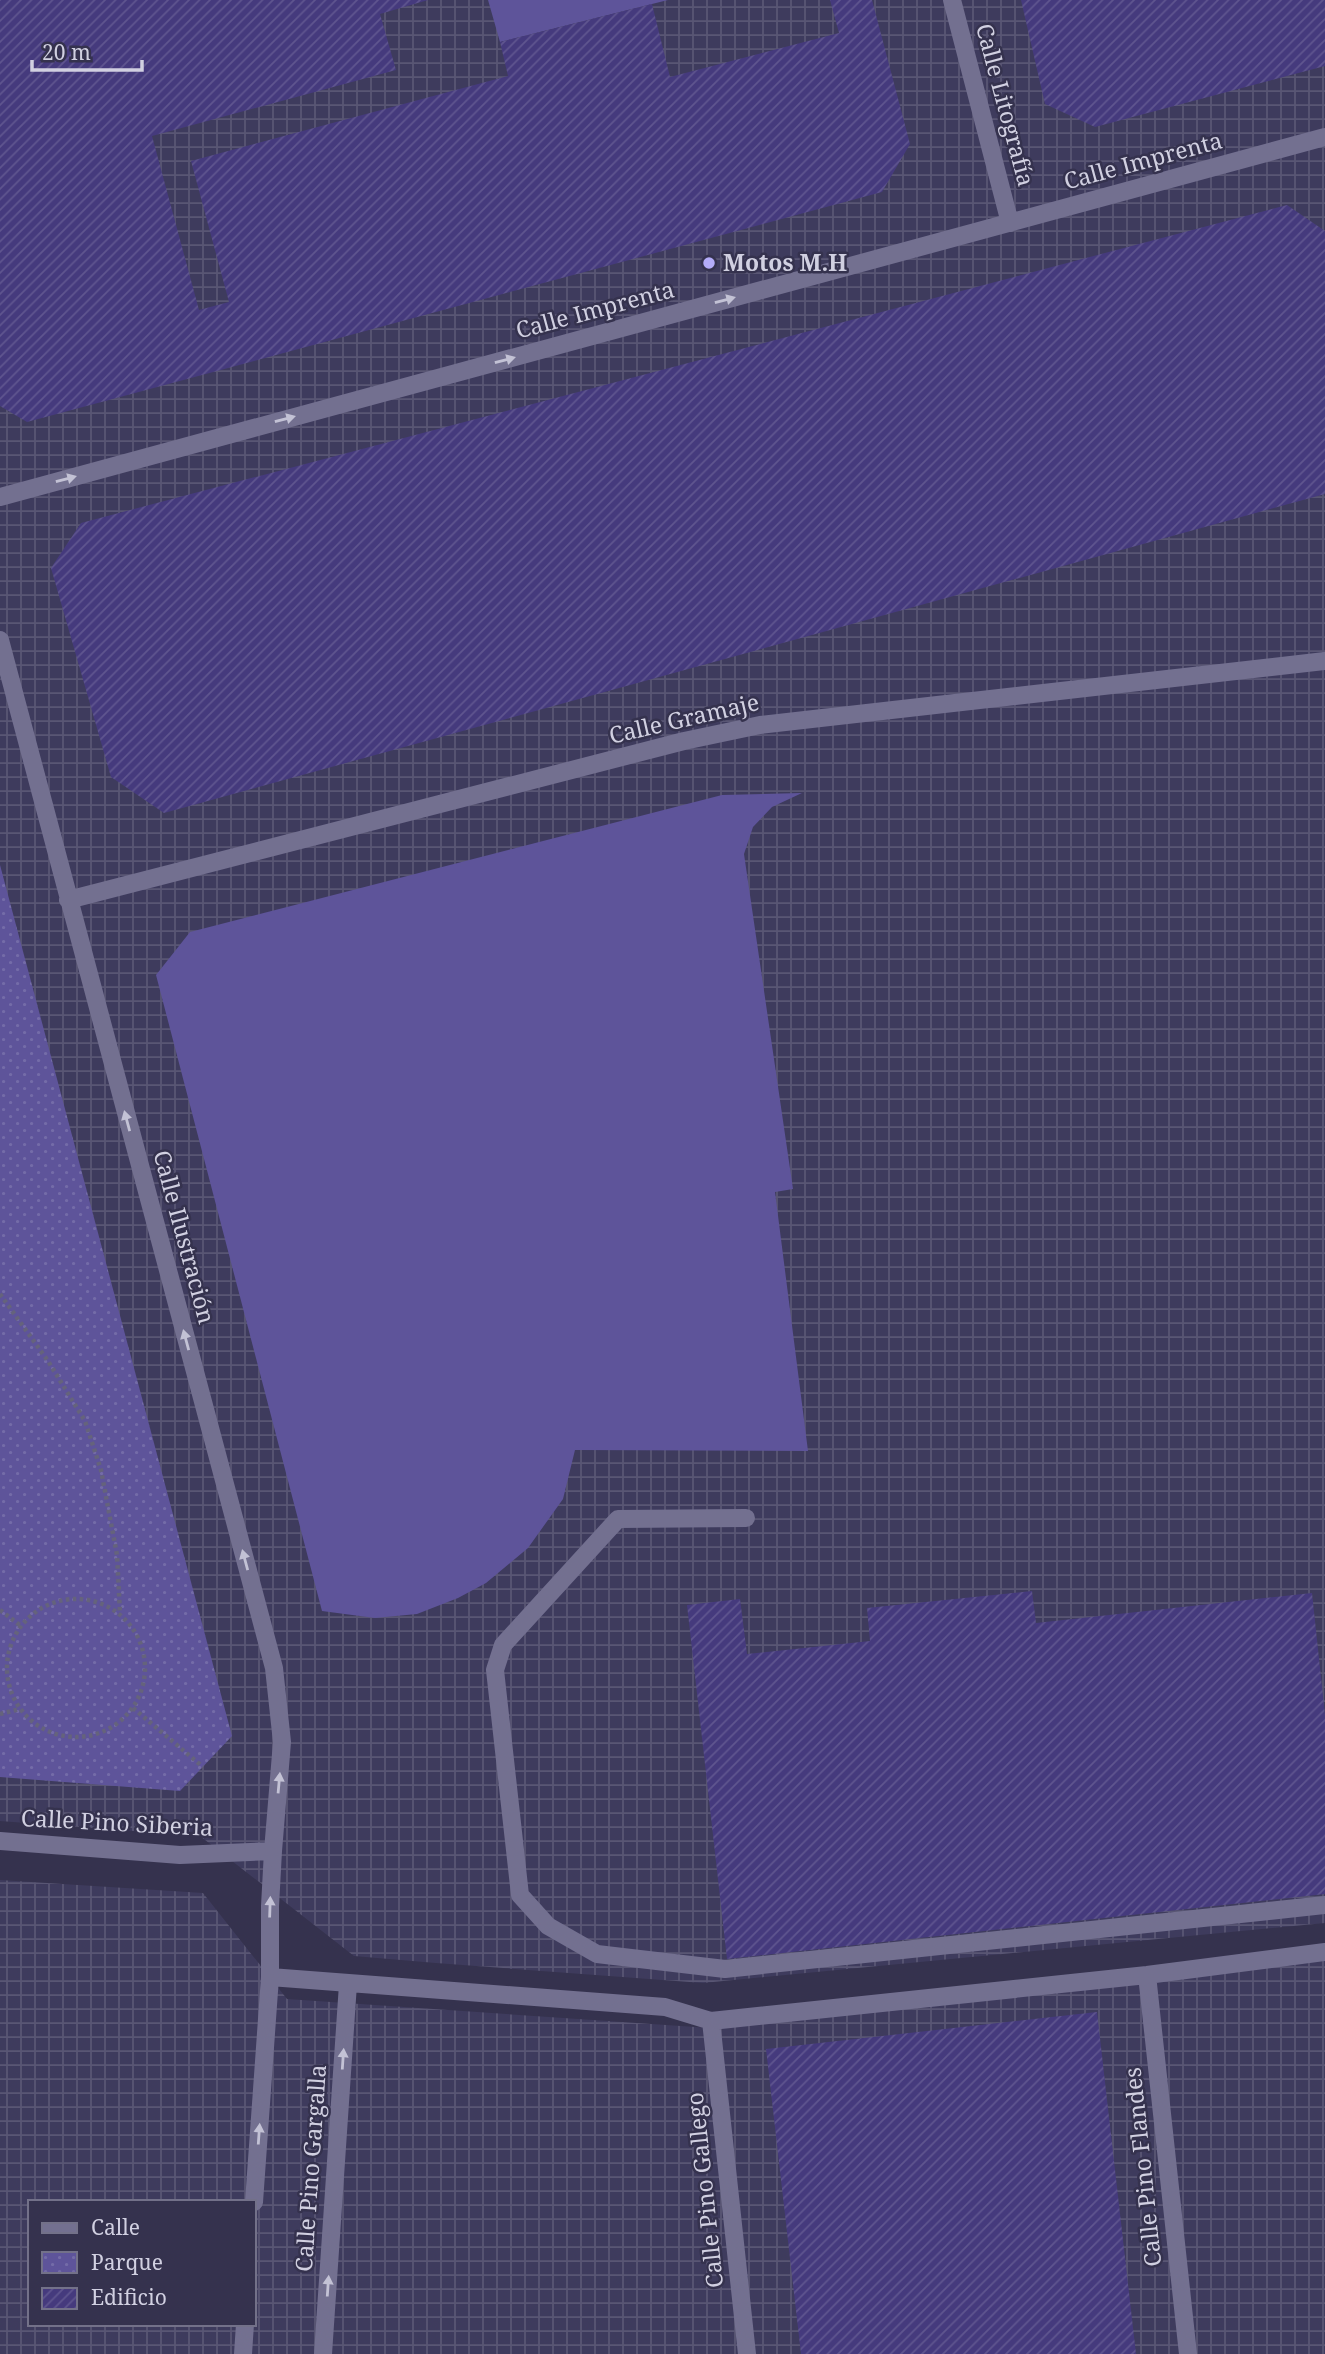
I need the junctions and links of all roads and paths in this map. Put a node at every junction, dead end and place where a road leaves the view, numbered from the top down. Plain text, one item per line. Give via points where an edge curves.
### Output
1 (952, 0) edge
2 (1325, 137) edge
3 (1010, 223) junction
4 (0, 496) edge
5 (0, 640) edge
6 (1325, 661) edge
7 (68, 901) junction
8 (0, 1294) edge
9 (747, 1518) dead end
10 (0, 1610) edge
11 (120, 1614) junction
12 (21, 1626) junction
13 (133, 1708) junction
14 (20, 1709) junction
15 (0, 1714) edge
16 (203, 1767) dead end
17 (0, 1841) edge
18 (273, 1851) junction
19 (1325, 1905) edge
20 (1325, 1952) edge
21 (1147, 1975) junction
22 (270, 1978) junction
23 (348, 1984) junction
24 (711, 2021) junction
25 (254, 2200) edge
26 (245, 2326) edge
27 (243, 2354) edge
28 (323, 2354) edge
29 (747, 2354) edge
30 (1188, 2354) edge

1 - 3 street, Calle Litografía
2 - 3 street, Calle Imprenta
4 -> 3 street, Calle Imprenta
5 - 7 street, Calle Ilustración
6 - 7 street, Calle Gramaje via 760,725
18 -> 7 street, Calle Ilustración via 282,1742 274,1668
8 - 11 path via 85,1421 101,1470 117,1555
9 - 19 street via 618,1519 503,1645 495,1670 520,1895 548,1926 597,1954 725,1969
10 - 12 path
11 - 12 path via 100,1603 78,1599 37,1611
11 - 13 path via 143,1648 146,1669 143,1690
12 - 14 path via 10,1646 7,1667 10,1689
13 - 14 path via 118,1724 77,1738 55,1735
13 - 16 path
14 - 15 path
17 - 18 street, Calle Pino Siberia via 180,1855
22 -> 18 street
20 - 21 street
21 - 24 street
21 - 30 street, Calle Pino Flandes
22 - 23 street
25 -> 22 street
23 - 24 street via 665,2007
28 -> 23 street, Calle Pino Gargalla
24 - 29 street, Calle Pino Gallego
26 - 27 street

